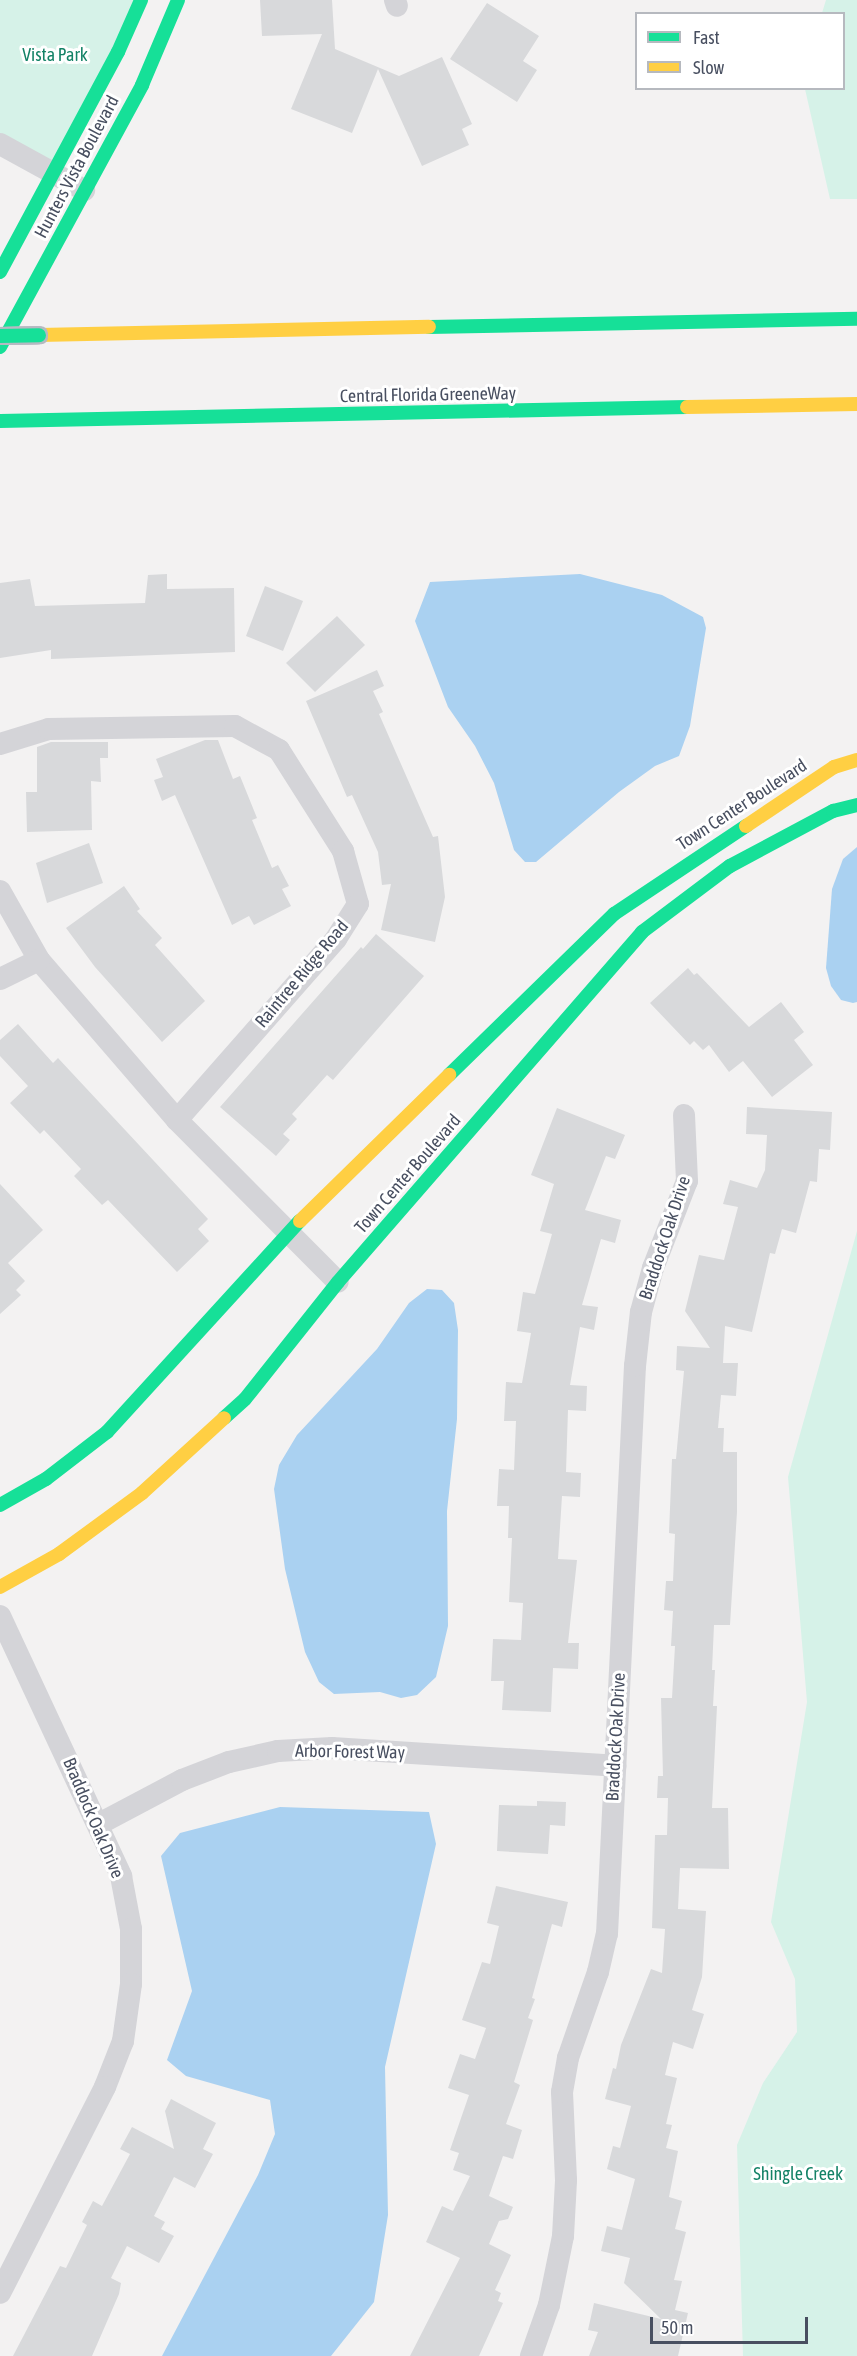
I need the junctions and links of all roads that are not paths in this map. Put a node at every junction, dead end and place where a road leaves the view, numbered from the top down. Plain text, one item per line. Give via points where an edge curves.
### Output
1 (141, 0) edge
2 (178, 0) edge
3 (0, 144) edge
4 (55, 173) junction
5 (84, 190) junction
6 (0, 272) edge
7 (857, 319) edge
8 (0, 336) edge
9 (0, 347) edge
10 (857, 404) edge
11 (3, 421) edge
12 (0, 744) edge
13 (857, 760) edge
14 (857, 804) edge
15 (0, 891) edge
16 (39, 960) junction
17 (0, 979) edge
18 (684, 1115) dead end
19 (177, 1120) junction
20 (287, 1233) junction
21 (338, 1282) junction
22 (0, 1504) edge
23 (0, 1587) edge
24 (0, 1616) edge
25 (615, 1766) junction
26 (99, 1824) junction
27 (0, 2293) edge
28 (531, 2356) edge

1 - 4 main road, Hunters Vista Boulevard
2 - 5 main road, Hunters Vista Boulevard via 142,85
3 - 4 street
4 - 5 street
4 - 6 main road, Hunters Vista Boulevard
5 - 9 main road, Hunters Vista Boulevard
7 - 8 main road, bridge
10 - 11 main road, Central Florida GreeneWay
12 - 19 street, Raintree Ridge Road via 49,729 235,726 279,750 343,851 358,904 347,922
13 - 20 main road, Town Center Boulevard via 824,772 614,914
14 - 21 main road, Town Center Boulevard via 833,812 730,866 642,932
15 - 16 street
16 - 17 street
16 - 19 street
18 - 25 street, Braddock Oak Drive via 689,1157 687,1181 653,1268 641,1312 635,1366
19 - 20 street
20 - 21 street
20 - 22 main road, Town Center Boulevard via 107,1431 46,1479
21 - 23 main road, Town Center Boulevard via 245,1399 142,1493 59,1554
24 - 26 street, Braddock Oak Drive
25 - 26 street, Arbor Forest Way via 332,1748 278,1751 229,1762 182,1780
25 - 28 street, Braddock Oak Drive via 607,1934 568,2058 562,2092 566,2180 563,2236 549,2305
26 - 27 street, Braddock Oak Drive via 121,1876 131,1929 131,1984 123,2041 105,2087

